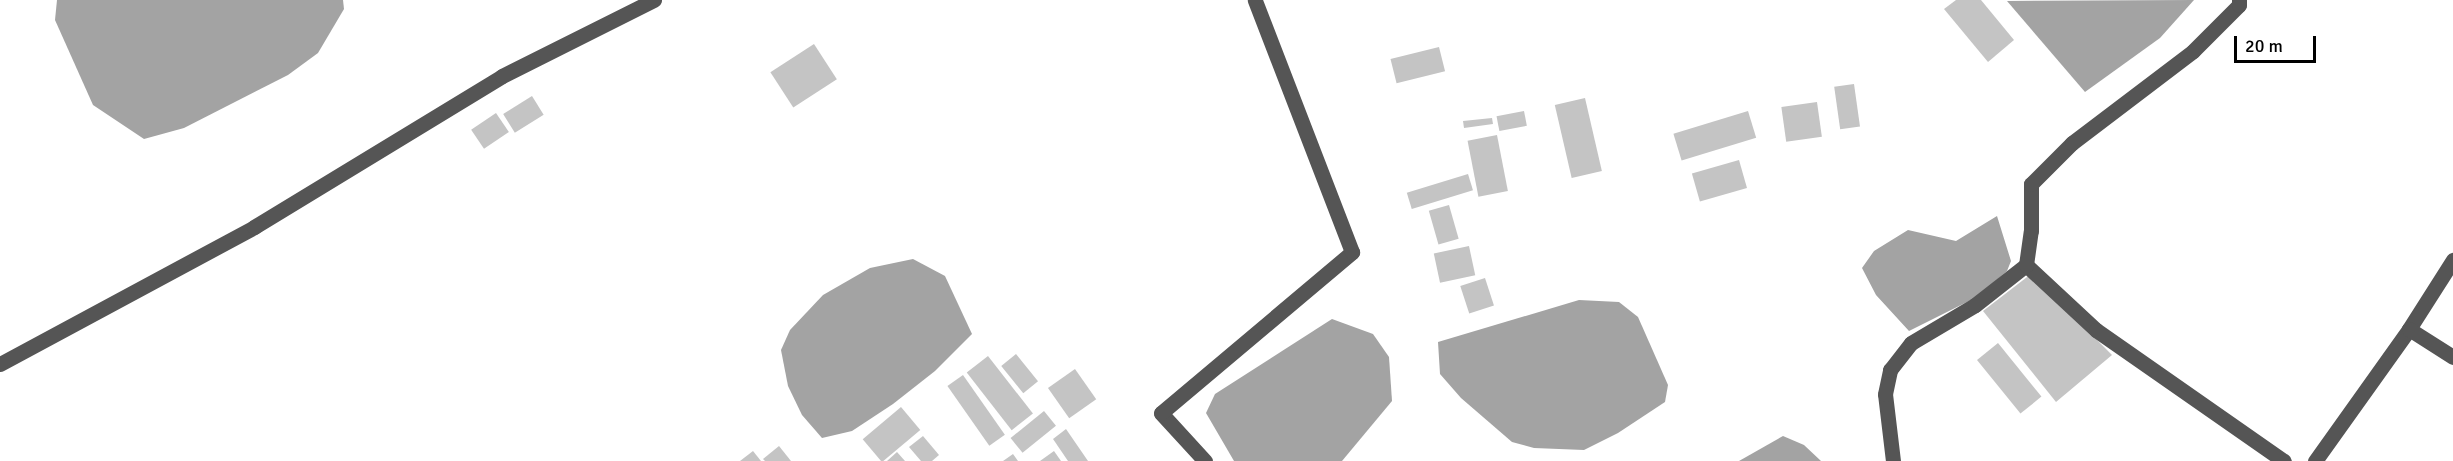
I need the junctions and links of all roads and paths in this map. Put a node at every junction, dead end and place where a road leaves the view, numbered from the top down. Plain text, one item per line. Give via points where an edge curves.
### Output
1 (654, 0) edge
2 (1255, 0) edge
3 (2239, 0) edge
4 (2453, 260) edge
5 (2026, 264) junction
6 (2409, 329) junction
7 (2453, 357) edge
8 (0, 364) edge
9 (1205, 461) edge
10 (1893, 461) edge
11 (2284, 461) edge
12 (2315, 461) edge

1 - 8 street via 502,76 254,227
2 - 9 street via 1352,252 1161,413
3 - 5 street via 2239,5 2193,51 2072,143 2031,184
4 - 6 street
5 - 10 street via 1975,305 1911,343 1890,370 1885,394
5 - 11 street via 2096,330
6 - 7 street
6 - 12 street

